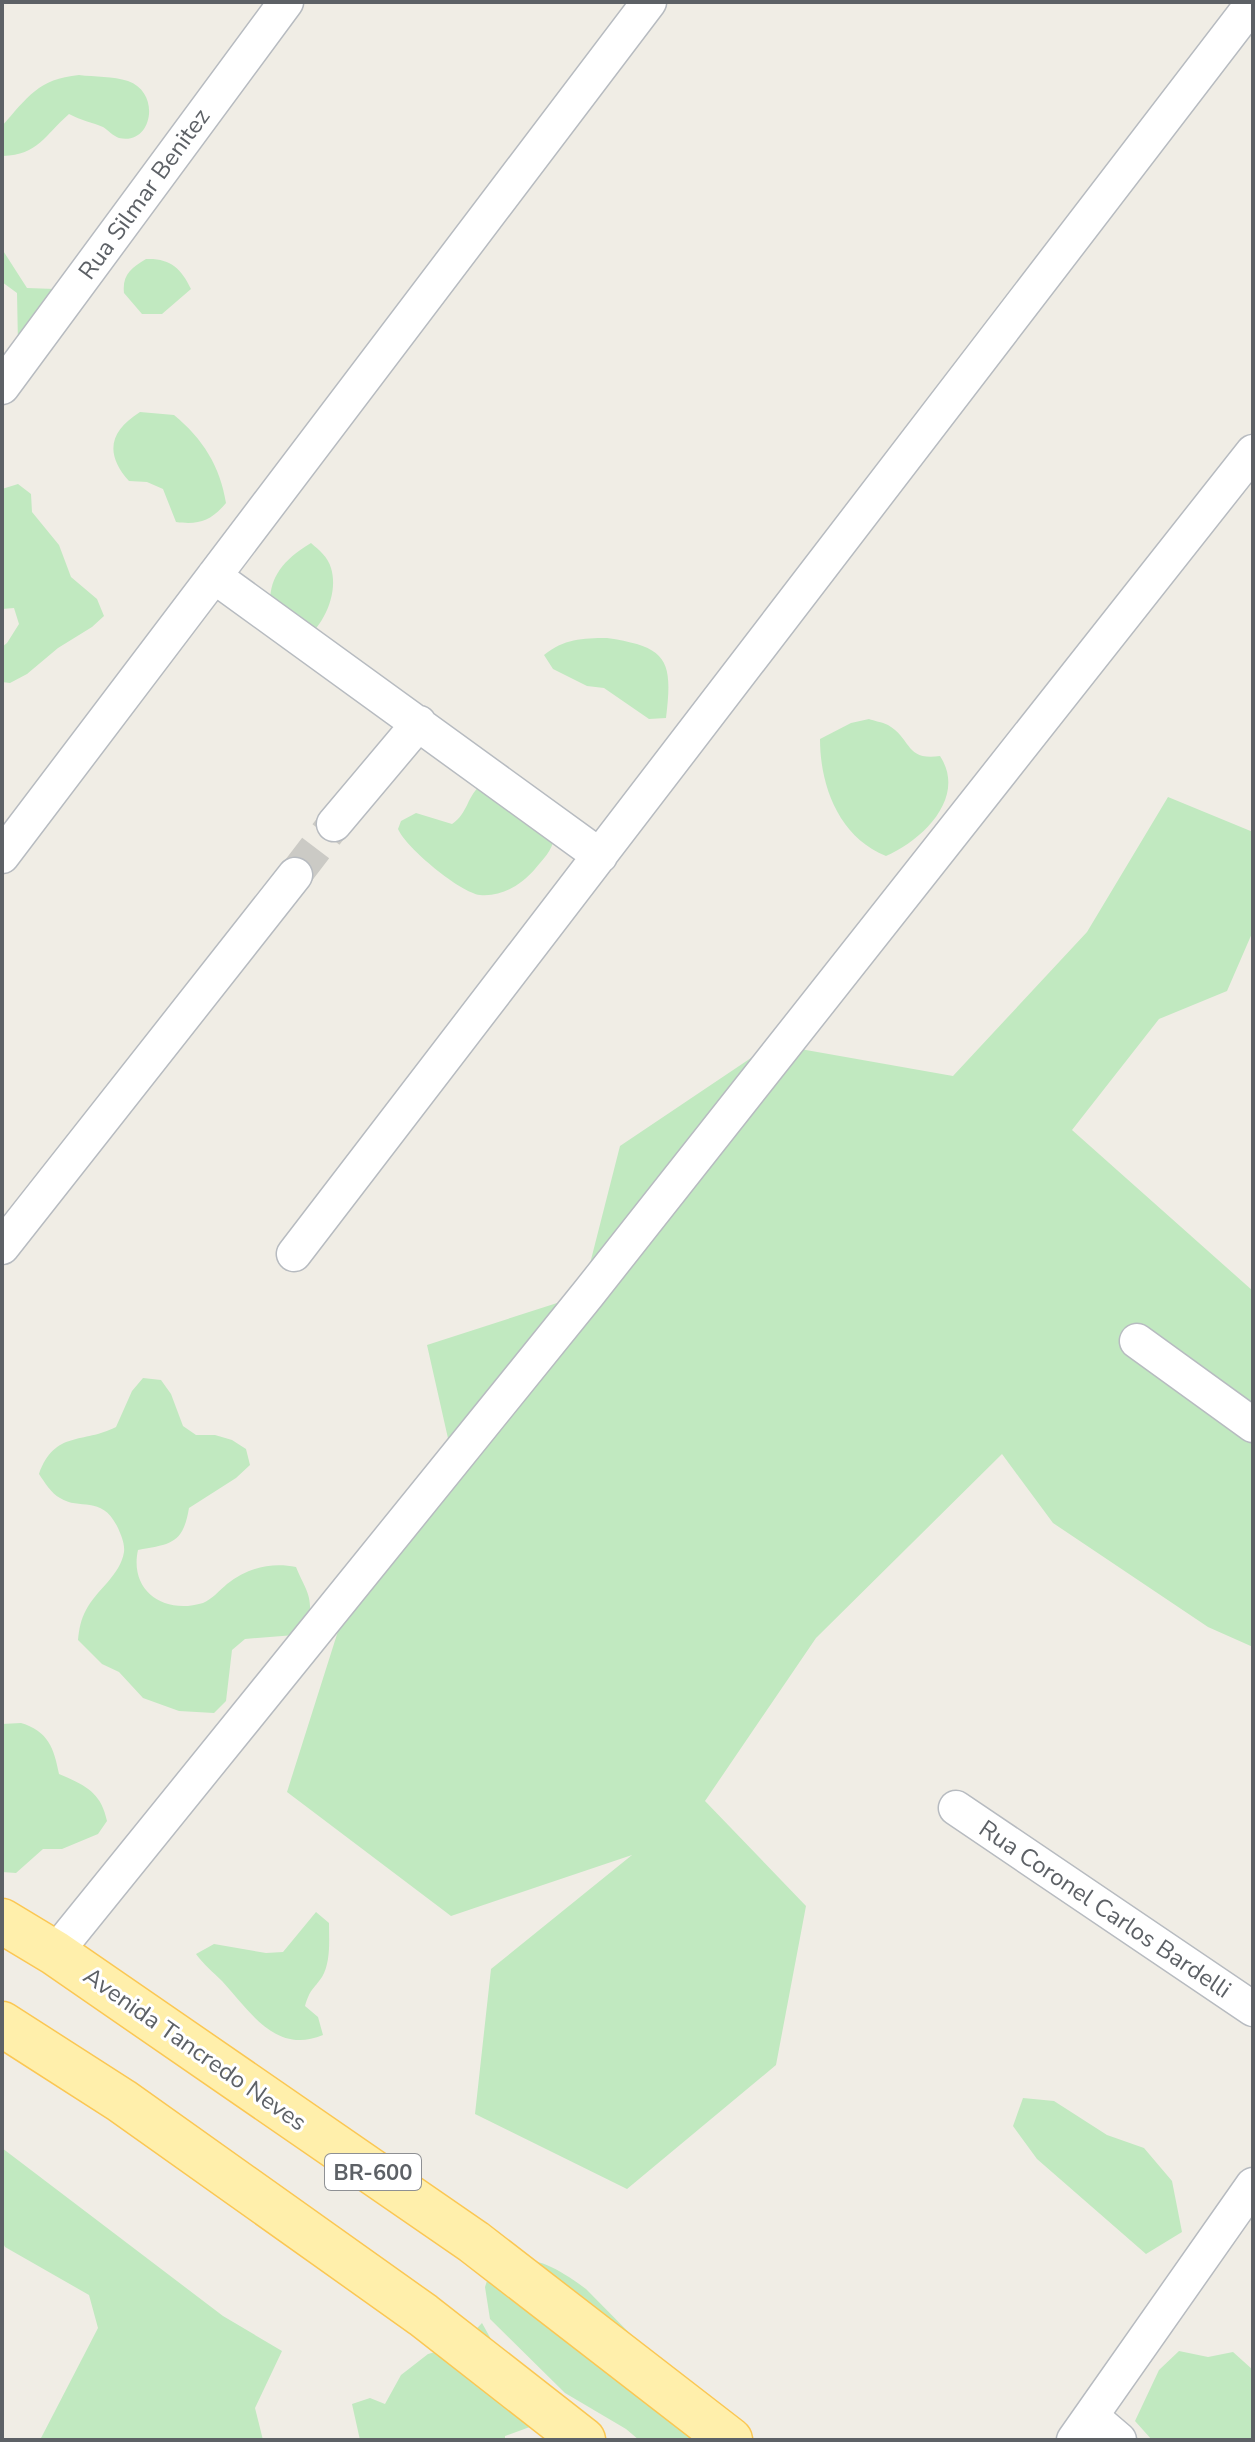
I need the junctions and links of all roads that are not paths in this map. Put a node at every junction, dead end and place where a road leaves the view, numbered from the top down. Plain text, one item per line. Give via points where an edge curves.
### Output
1 (286, 2) edge
2 (649, 2) edge
3 (1253, 3) edge
4 (2, 387) edge
5 (1253, 452) edge
6 (214, 576) junction
7 (419, 723) junction
8 (334, 824) tunnel mouth
9 (2, 856) edge
10 (600, 856) junction
11 (295, 875) tunnel mouth
12 (2, 1247) edge
13 (294, 1254) dead end
14 (1137, 1341) dead end
15 (1253, 1425) edge
16 (956, 1808) dead end
17 (2, 1921) edge
18 (55, 1953) junction
19 (1253, 2009) edge
20 (2, 2024) edge
21 (1253, 2185) edge
22 (1082, 2428) edge
23 (583, 2440) edge
24 (730, 2440) edge
25 (1119, 2440) edge

1 - 4 street, Rua Silmar Benitez
2 - 6 street
3 - 10 street
5 - 18 street via 588,1294
6 - 7 street
6 - 9 street
7 - 8 street
7 - 10 street
10 - 13 street
11 - 12 street
14 - 15 street
16 - 19 street, Rua Coronel Carlos Bardelli
17 - 18 main road, Avenida Tancredo Neves / BR-600
18 - 24 main road, Avenida Tancredo Neves / BR-600 via 474,2242
20 - 23 main road via 122,2101 423,2315
21 - 22 street
22 - 25 street

